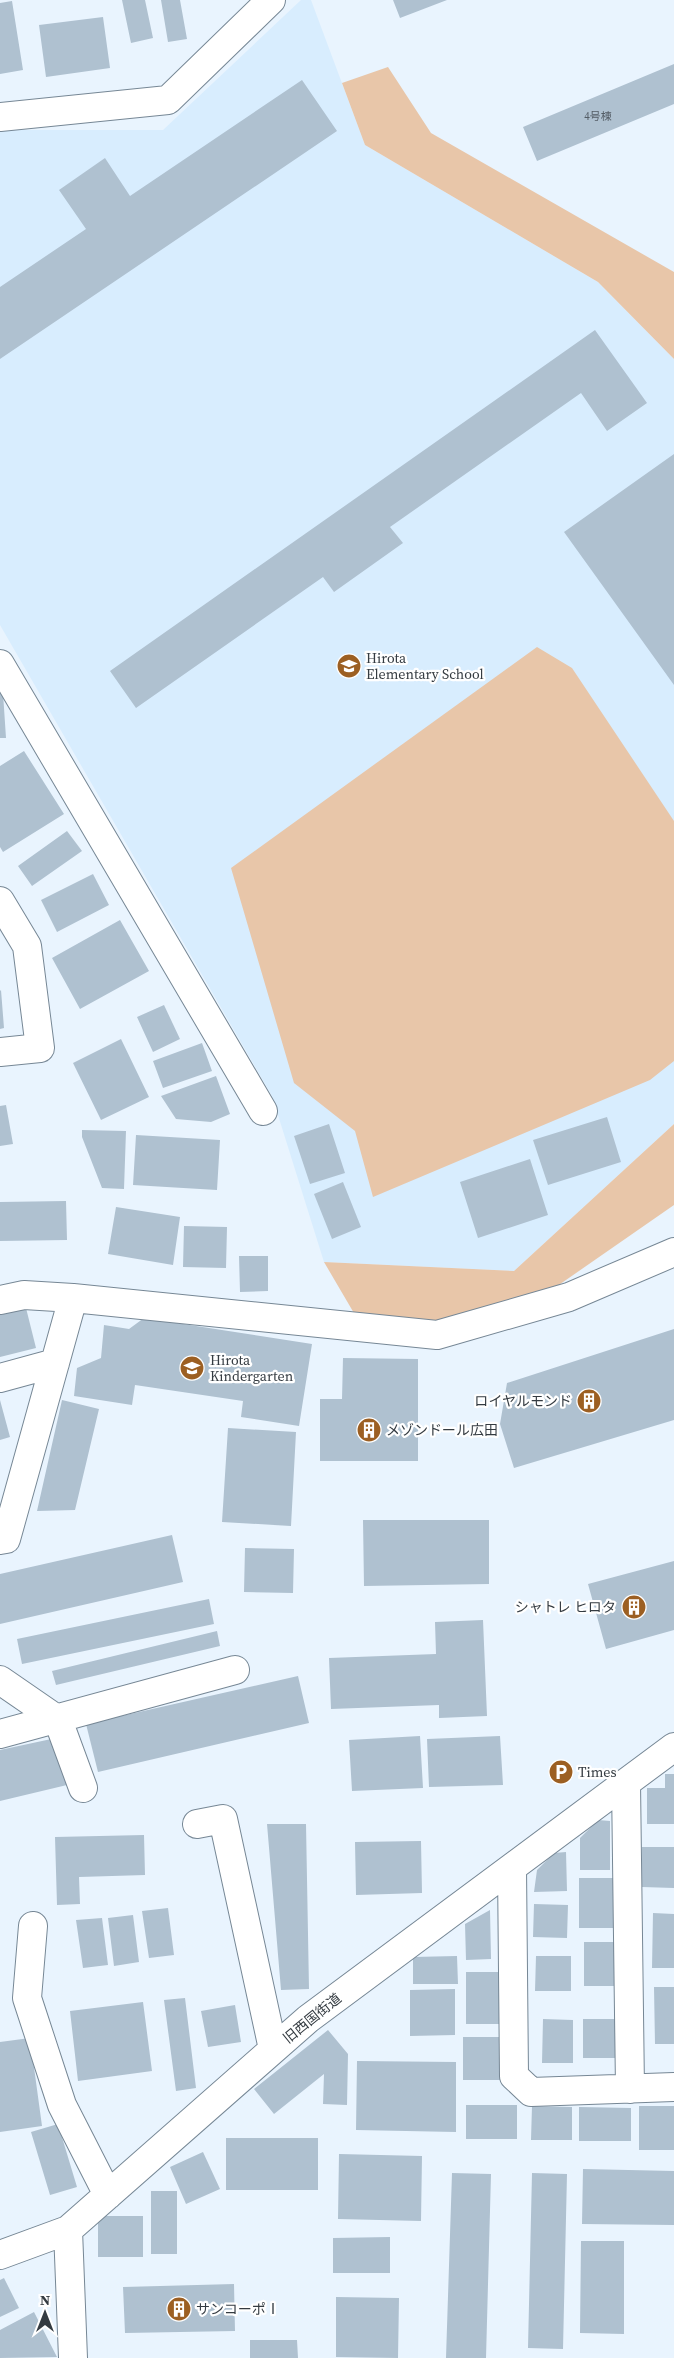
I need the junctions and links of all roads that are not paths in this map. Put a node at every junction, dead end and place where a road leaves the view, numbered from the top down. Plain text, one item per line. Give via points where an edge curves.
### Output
1 (272, 0) edge
2 (0, 117) edge
3 (0, 664) edge
4 (0, 900) edge
5 (0, 1052) edge
6 (263, 1111) dead end
7 (674, 1252) edge
8 (72, 1298) junction
9 (0, 1300) edge
10 (55, 1363) junction
11 (0, 1378) edge
12 (0, 1540) edge
13 (235, 1670) dead end
14 (0, 1680) edge
15 (58, 1720) junction
16 (0, 1734) edge
17 (674, 1747) edge
18 (626, 1783) junction
19 (83, 1788) dead end
20 (197, 1824) dead end
21 (512, 1868) junction
22 (33, 1926) dead end
23 (274, 2049) junction
24 (674, 2087) edge
25 (630, 2089) junction
26 (108, 2195) junction
27 (68, 2230) junction
28 (0, 2255) edge
29 (73, 2358) edge

1 - 2 street via 168,100
3 - 6 street
4 - 5 street via 27,946 40,1048
7 - 8 street via 569,1297 437,1335
8 - 9 street via 24,1295
8 - 10 street
10 - 11 street
10 - 12 street via 6,1538
13 - 15 street
14 - 15 street
15 - 16 street
15 - 19 street
17 - 18 street, 旧西国街道
18 - 21 street, 旧西国街道
18 - 25 street
20 - 23 street via 224,1819
21 - 23 street, 旧西国街道 via 308,2019
21 - 25 street via 514,2076 531,2092
22 - 26 street via 27,1998 62,2105
23 - 26 street, 旧西国街道
24 - 25 street
26 - 27 street, 旧西国街道
27 - 28 street
27 - 29 street

